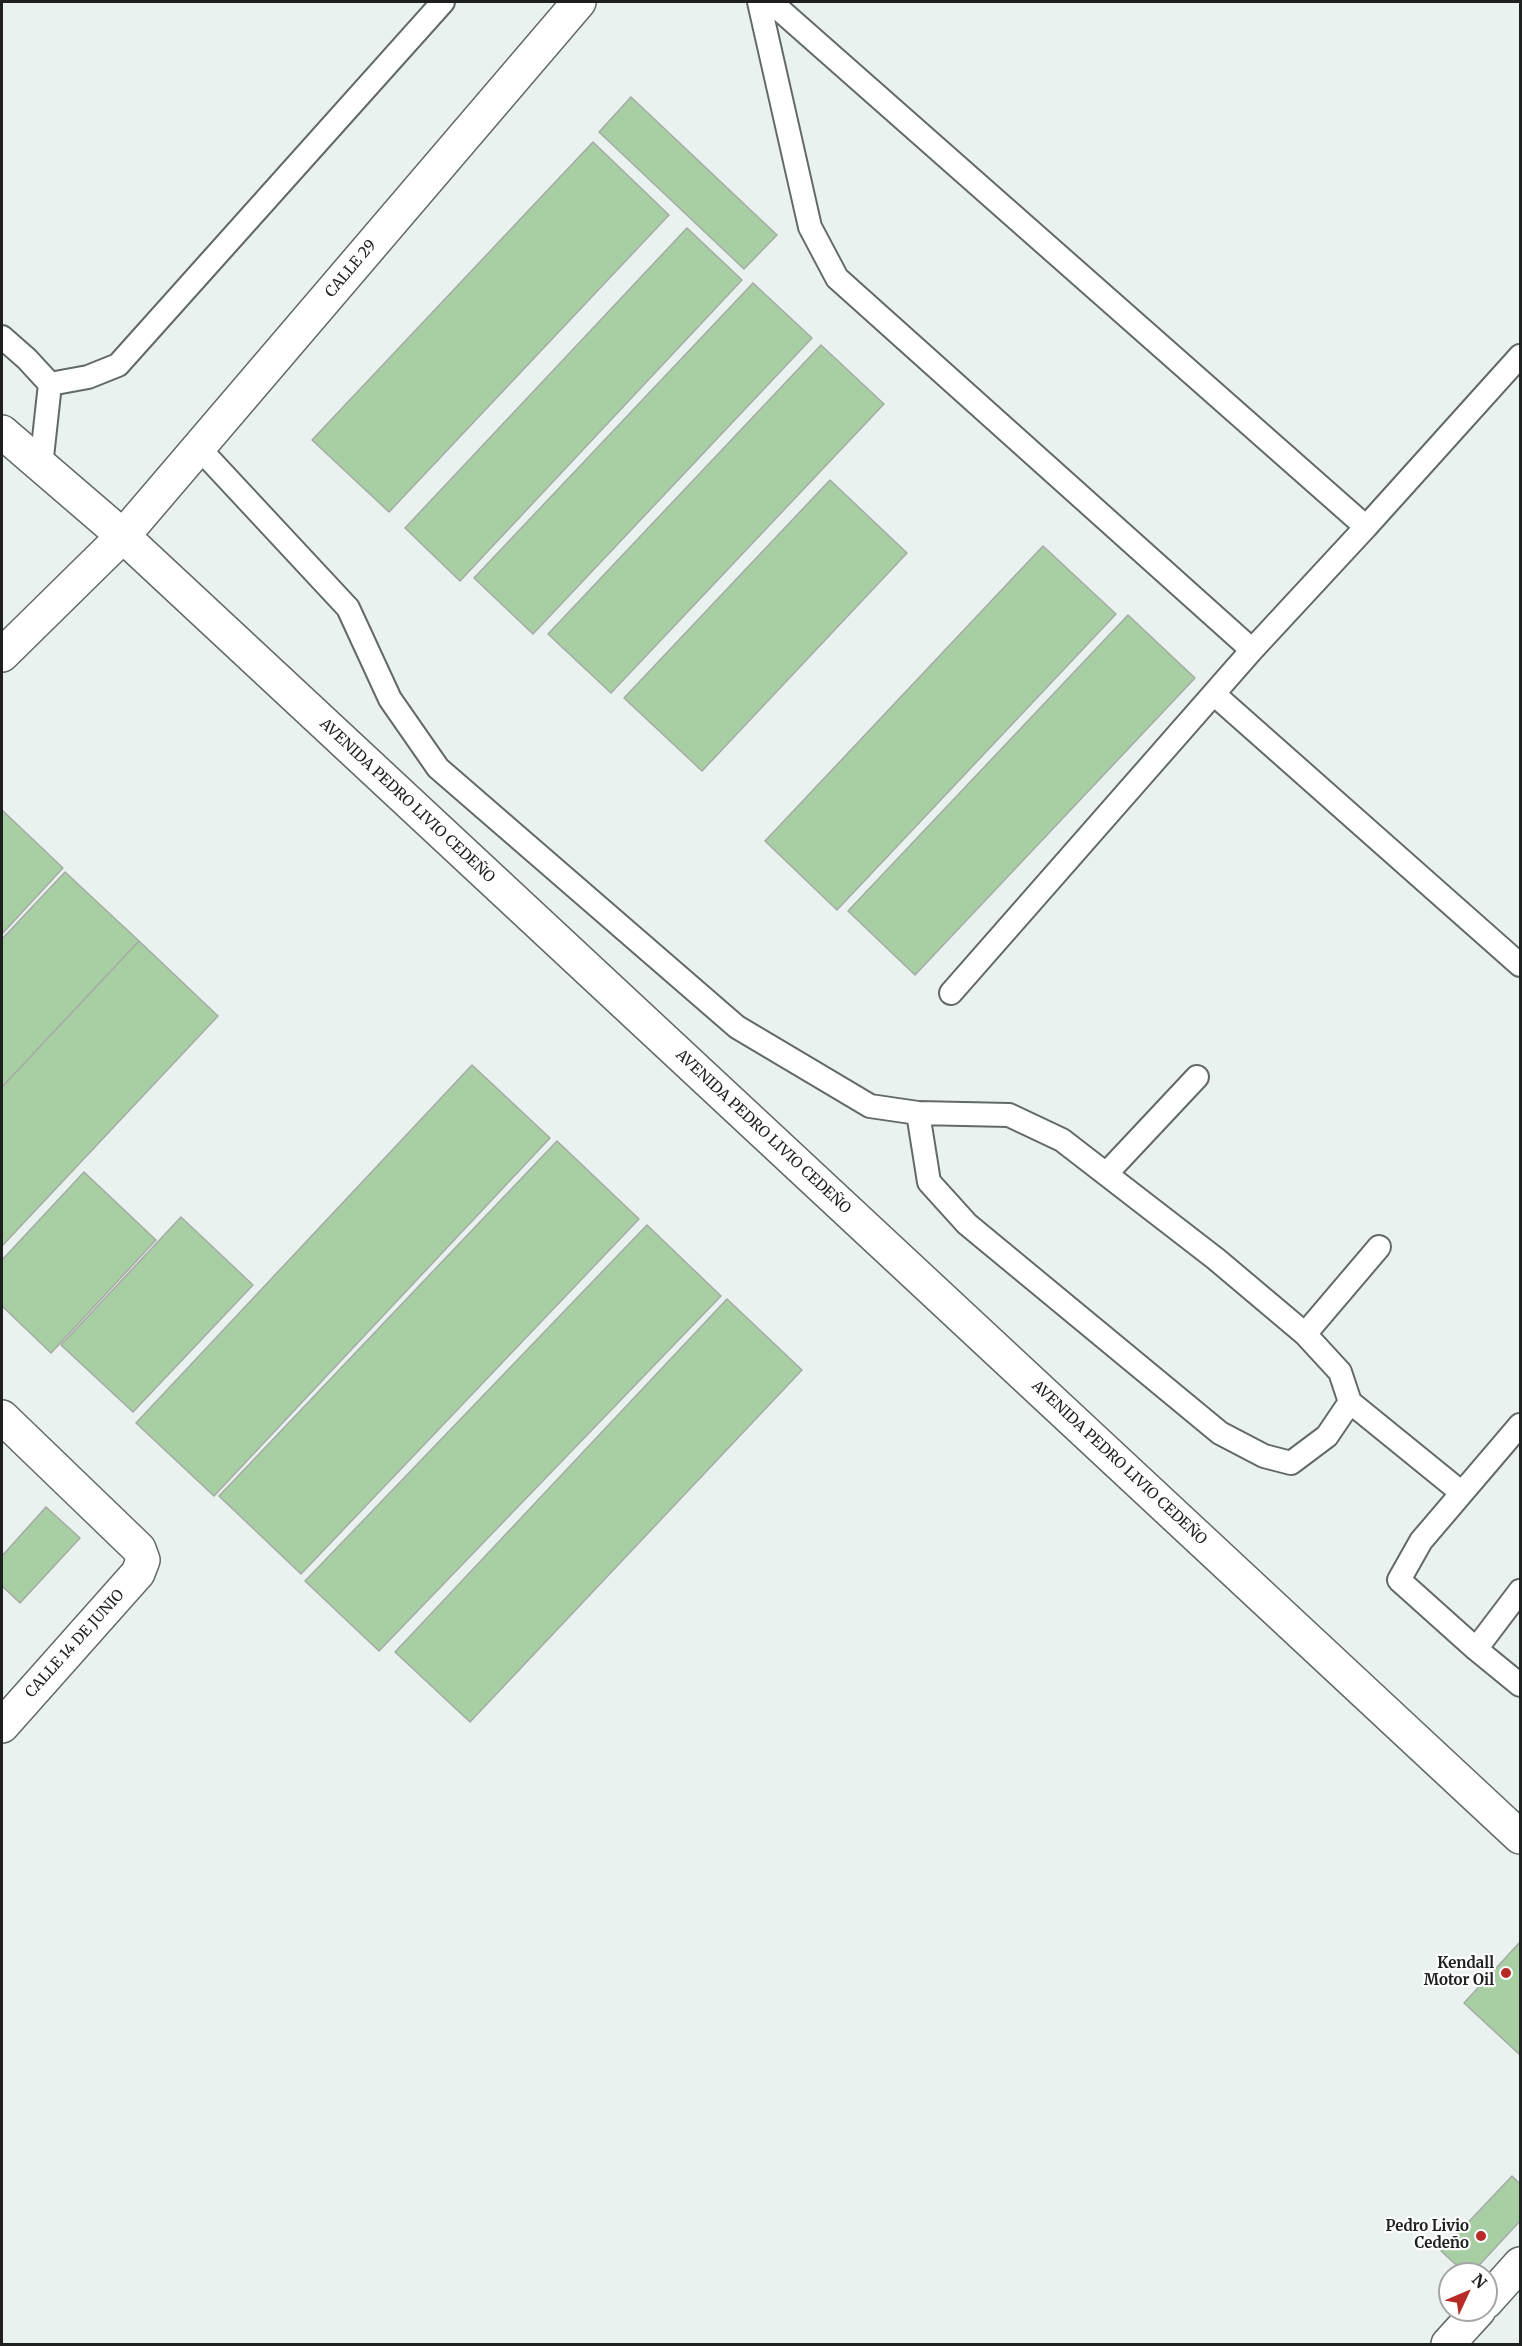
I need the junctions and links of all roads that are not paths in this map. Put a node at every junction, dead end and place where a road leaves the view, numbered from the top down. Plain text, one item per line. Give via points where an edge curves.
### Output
1 (443, 2) edge
2 (579, 2) edge
3 (759, 2) edge
4 (771, 2) edge
5 (2, 337) edge
6 (1521, 356) edge
7 (50, 384) junction
8 (2, 432) edge
9 (199, 448) junction
10 (41, 466) junction
11 (1366, 527) junction
12 (123, 536) junction
13 (1252, 650) junction
14 (2, 655) edge
15 (1215, 695) junction
16 (1521, 965) edge
17 (951, 993) dead end
18 (1197, 1077) dead end
19 (918, 1113) junction
20 (1106, 1174) junction
21 (1379, 1247) dead end
22 (1305, 1334) junction
23 (1350, 1402) junction
24 (2, 1417) edge
25 (1521, 1425) edge
26 (1462, 1493) junction
27 (1521, 1591) edge
28 (1476, 1649) junction
29 (1521, 1685) edge
30 (2, 1726) edge
31 (1521, 1837) edge
32 (1521, 2264) edge
33 (1498, 2289) edge
34 (1468, 2322) edge
35 (1448, 2344) edge

1 - 7 lane via 117,365
2 - 9 main road, CALLE 29
3 - 13 lane via 810,227 837,278
4 - 11 lane
5 - 7 lane
6 - 11 lane
7 - 10 lane
8 - 10 main road, AVENIDA PEDRO LIVIO CEDEÑO
9 - 12 main road, CALLE 29
9 - 19 lane via 348,608 390,699 438,768 737,1027 870,1106
10 - 12 main road, AVENIDA PEDRO LIVIO CEDEÑO
11 - 13 lane
12 - 14 main road, CALLE 29
12 - 31 main road, AVENIDA PEDRO LIVIO CEDEÑO
13 - 15 lane
15 - 16 lane
15 - 17 lane
18 - 20 lane
19 - 20 lane via 1009,1115 1062,1140
19 - 23 lane via 929,1182 967,1224 1220,1433 1264,1456 1291,1463 1327,1436
20 - 22 lane
21 - 22 lane
22 - 23 lane via 1340,1372
23 - 26 lane
24 - 30 main road, CALLE 14 DE JUNIO via 139,1549 143,1560 138,1573
25 - 26 lane
26 - 28 lane via 1421,1541 1399,1580
27 - 28 lane
28 - 29 lane
32 - 33 main road
34 - 35 main road

